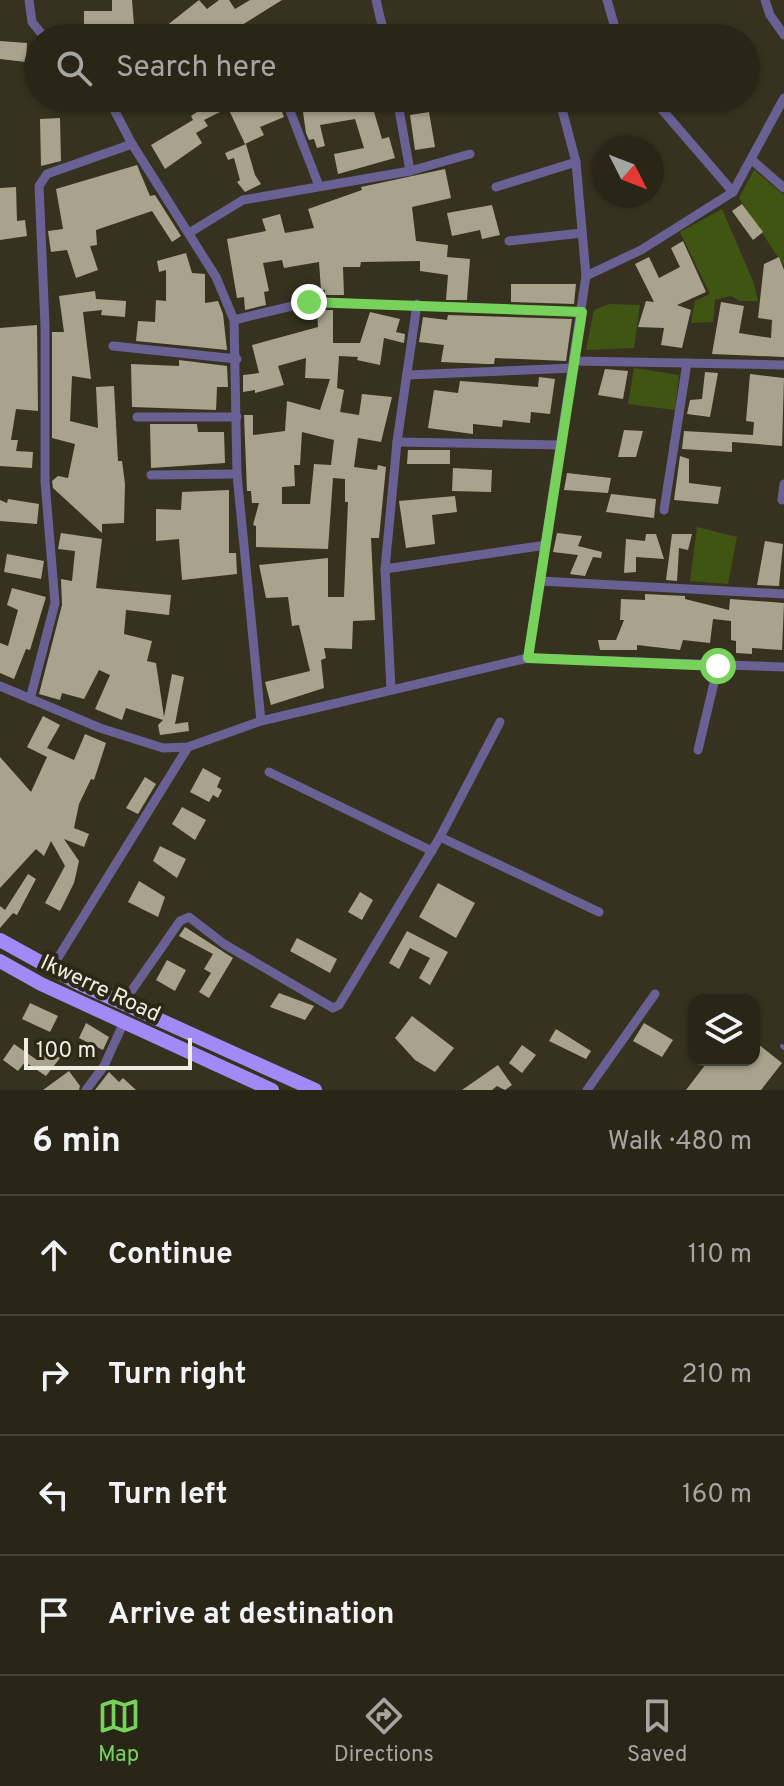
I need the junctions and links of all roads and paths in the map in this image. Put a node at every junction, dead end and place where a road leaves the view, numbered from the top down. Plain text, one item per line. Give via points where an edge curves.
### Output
1 (29, 0) edge
2 (376, 0) edge
3 (607, 0) edge
4 (765, 0) edge
5 (34, 24) edge
6 (382, 24) edge
7 (614, 24) edge
8 (784, 35) edge
9 (784, 98) edge
10 (117, 112) edge
11 (290, 112) edge
12 (399, 112) edge
13 (563, 112) edge
14 (666, 112) edge
15 (132, 144) junction
16 (470, 154) dead end
17 (752, 160) junction
18 (576, 162) junction
19 (410, 171) junction
20 (319, 186) junction
21 (496, 187) dead end
22 (784, 188) edge
23 (733, 192) junction
24 (189, 233) junction
25 (582, 233) junction
26 (509, 241) dead end
27 (586, 276) junction
28 (417, 304) junction
29 (582, 312) junction
30 (234, 320) junction
31 (113, 346) dead end
32 (237, 359) junction
33 (687, 363) junction
34 (575, 364) junction
35 (784, 365) edge
36 (407, 375) junction
37 (137, 417) dead end
38 (237, 417) junction
39 (397, 442) junction
40 (561, 445) junction
41 (237, 474) junction
42 (151, 475) dead end
43 (784, 484) edge
44 (782, 500) dead end
45 (664, 510) dead end
46 (546, 545) junction
47 (385, 569) junction
48 (540, 581) junction
49 (784, 594) edge
50 (528, 658) junction
51 (718, 666) junction
52 (784, 667) edge
53 (0, 686) edge
54 (391, 689) junction
55 (30, 699) junction
56 (261, 721) junction
57 (500, 722) dead end
58 (188, 747) junction
59 (698, 750) dead end
60 (269, 772) dead end
61 (440, 837) junction
62 (432, 851) junction
63 (599, 912) dead end
64 (0, 940) edge
65 (0, 961) edge
66 (51, 969) junction
67 (655, 994) dead end
68 (123, 1003) junction
69 (124, 1022) junction
70 (86, 1090) edge
71 (272, 1090) edge
72 (315, 1090) edge
73 (587, 1090) edge

1 - 5 street
2 - 6 street
3 - 7 street
4 - 8 street
9 - 17 street
10 - 15 street
11 - 20 street
12 - 19 street
13 - 18 street
14 - 23 street
15 - 24 street
15 - 55 street via 47,174 39,186 45,481 55,603
16 - 19 street
17 - 22 street
17 - 23 street
18 - 21 street
18 - 25 street
19 - 20 street
20 - 24 street via 243,200
23 - 27 street via 641,250
24 - 30 street
25 - 26 street
25 - 27 street
27 - 29 street
28 - 29 street
28 - 30 street via 309,302
28 - 36 street
29 - 34 street
30 - 32 street
31 - 32 street
32 - 38 street
33 - 34 street
33 - 35 street
33 - 45 street
34 - 36 street
34 - 40 street
36 - 39 street
37 - 38 street
38 - 41 street
39 - 40 street
39 - 47 street
40 - 46 street
41 - 42 street
41 - 56 street
43 - 44 street
46 - 47 street
46 - 48 street
47 - 54 street
48 - 49 street
48 - 50 street
50 - 51 street
50 - 54 street
51 - 52 street
51 - 59 street
53 - 55 street
54 - 56 street
55 - 58 street via 163,748
56 - 58 street
57 - 61 street
58 - 66 street
60 - 62 street
61 - 62 street
61 - 63 street
62 - 68 street via 333,1008 224,944 189,917 180,921
64 - 66 main road
65 - 69 main road, Ikwerre Road
66 - 68 main road
67 - 73 street
68 - 72 main road
69 - 70 street via 104,1066
69 - 71 main road, Ikwerre Road

